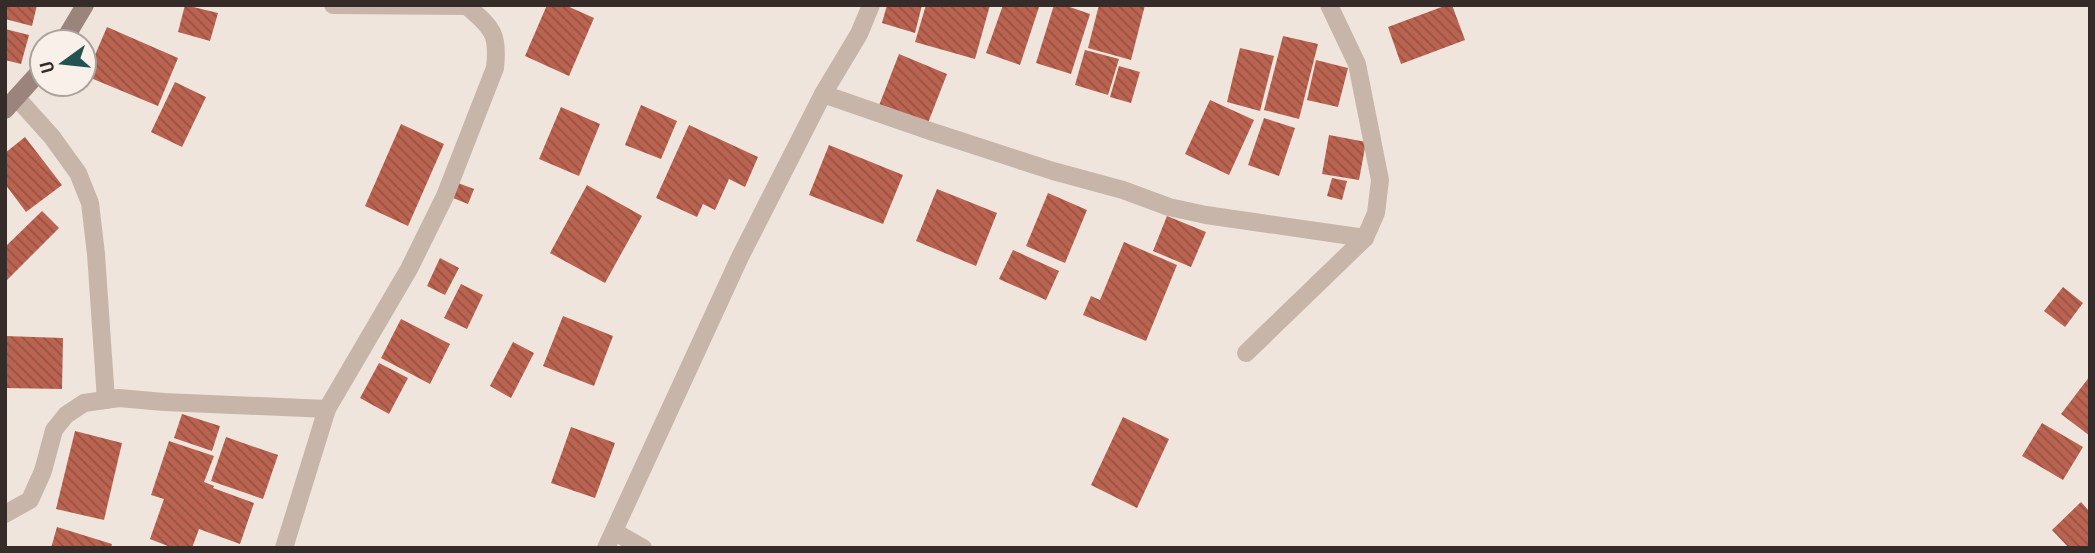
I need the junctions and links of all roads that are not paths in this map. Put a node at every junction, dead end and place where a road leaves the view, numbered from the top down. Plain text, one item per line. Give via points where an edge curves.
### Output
1 (85, 5) edge
2 (333, 5) edge
3 (871, 5) edge
4 (1328, 5) edge
5 (71, 28) edge
6 (28, 85) edge
7 (823, 94) junction
8 (11, 104) edge
9 (1365, 238) junction
10 (1246, 353) dead end
11 (106, 400) junction
12 (327, 409) junction
13 (5, 514) edge
14 (611, 540) edge
15 (284, 548) edge
16 (643, 548) edge

1 - 5 street
2 - 12 street via 467,6 489,25 497,51 495,68 445,196 409,269
3 - 7 street
4 - 9 street via 1357,64 1380,180 1376,213
6 - 8 street
7 - 9 street via 1169,207
7 - 14 street via 740,257
8 - 11 street via 52,137 84,186 93,228
9 - 10 street
11 - 12 street
11 - 13 street via 84,403 66,415 54,430 30,500
12 - 15 street
14 - 16 street

